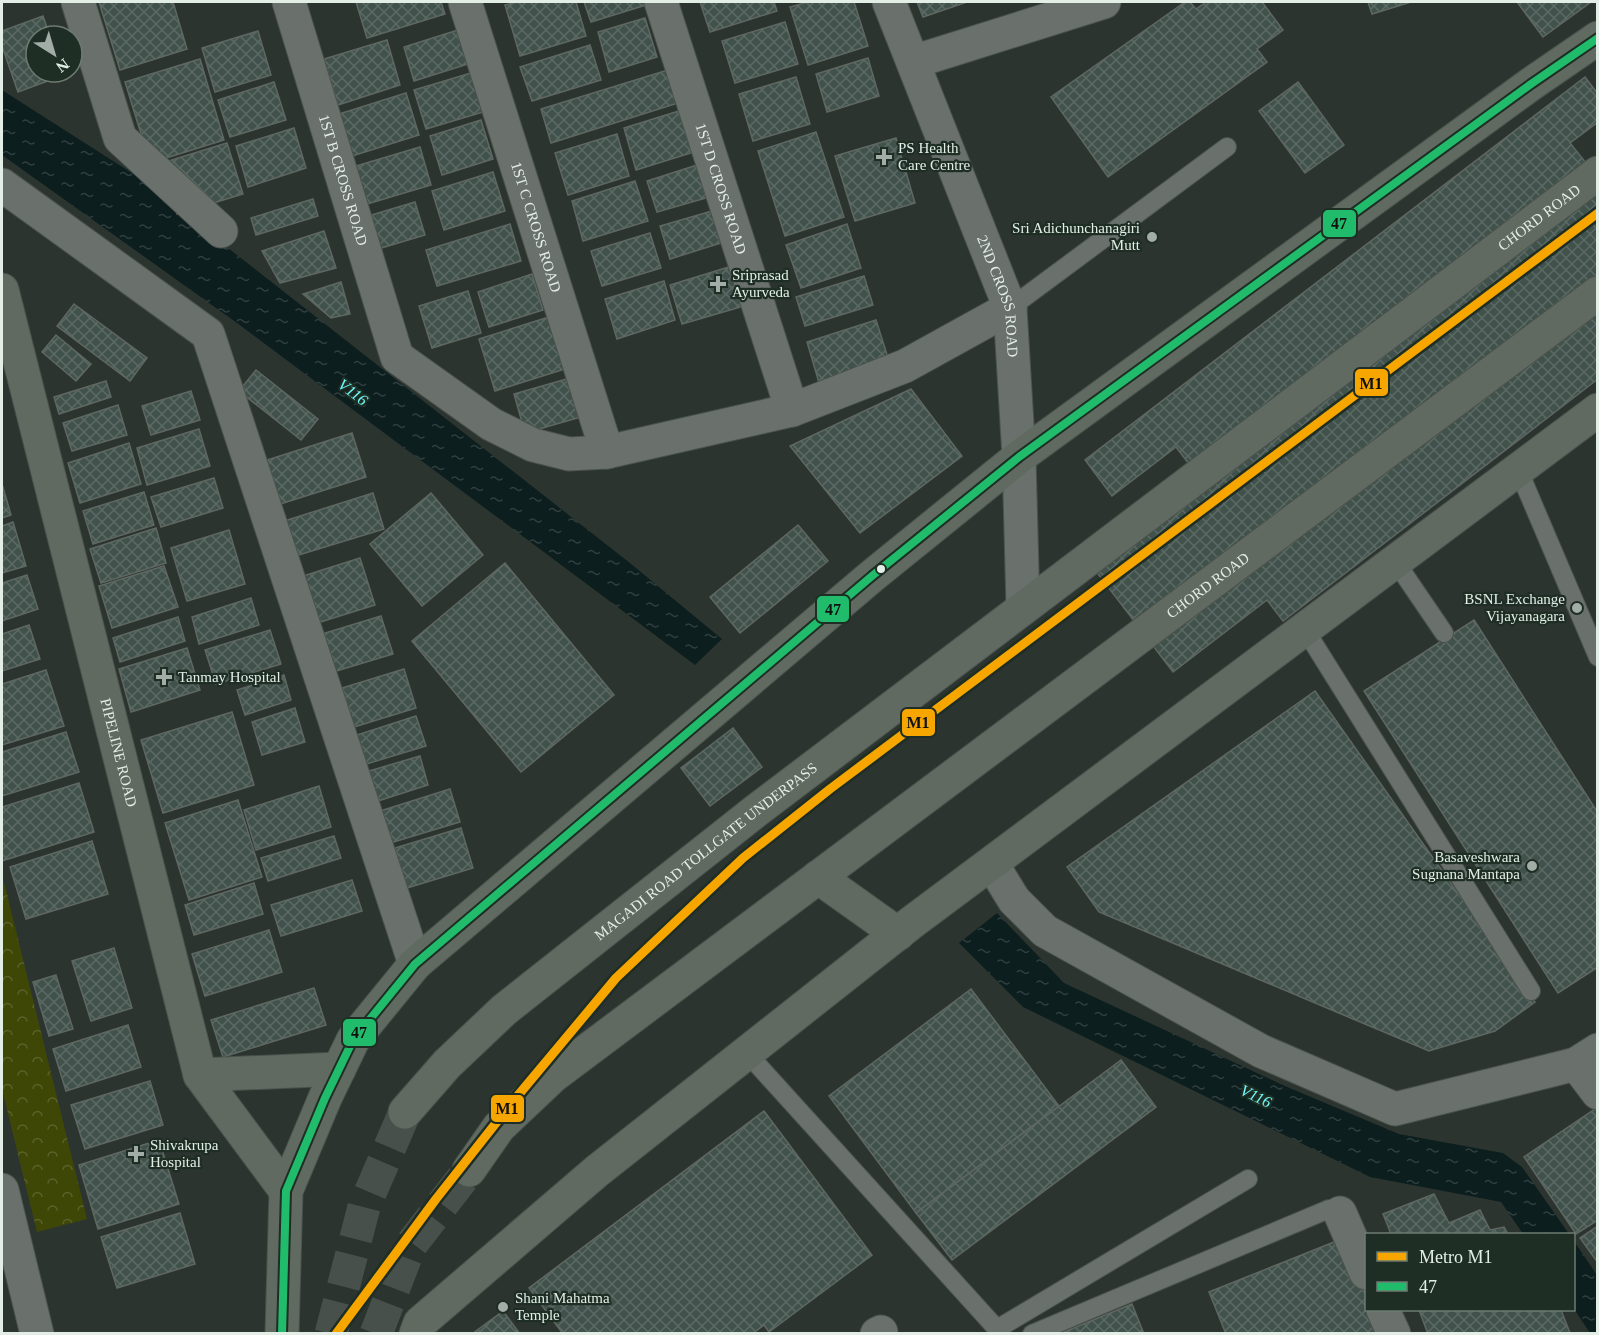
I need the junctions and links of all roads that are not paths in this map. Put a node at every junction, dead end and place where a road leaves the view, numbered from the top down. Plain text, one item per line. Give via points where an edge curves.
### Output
1 (78, 2) edge
2 (289, 2) edge
3 (465, 2) edge
4 (661, 2) edge
5 (889, 2) edge
6 (1104, 2) edge
7 (1598, 38) edge
8 (913, 62) junction
9 (1227, 147) dead end
10 (1598, 173) edge
11 (2, 185) edge
12 (221, 231) dead end
13 (2, 290) edge
14 (1598, 293) edge
15 (1010, 308) junction
16 (792, 410) junction
17 (1598, 410) edge
18 (607, 452) junction
19 (1019, 457) junction
20 (1518, 469) junction
21 (1395, 561) junction
22 (1023, 608) junction
23 (1304, 628) junction
24 (1444, 633) dead end
25 (1598, 657) edge
26 (992, 864) junction
27 (818, 877) junction
28 (904, 929) junction
29 (415, 964) junction
30 (1532, 991) dead end
31 (746, 1052) junction
32 (1587, 1057) edge
33 (339, 1069) junction
34 (200, 1076) junction
35 (1598, 1094) edge
36 (405, 1112) tunnel mouth
37 (469, 1170) tunnel mouth
38 (1248, 1179) dead end
39 (2, 1190) edge
40 (286, 1191) junction
41 (1340, 1213) joint
42 (8, 1235) edge
43 (1365, 1271) edge
44 (1383, 1311) edge
45 (38, 1334) edge
46 (282, 1334) edge
47 (416, 1334) edge
48 (877, 1334) edge
49 (882, 1334) edge
50 (1032, 1334) edge
51 (1394, 1334) edge

1 - 12 street via 120,138
2 - 18 street, 1ST B CROSS ROAD via 397,357 491,424 533,445 569,454
3 - 18 street, 1ST C CROSS ROAD
4 - 16 street, 1ST D CROSS ROAD
5 - 8 street, 2ND CROSS ROAD
6 - 8 street
7 - 19 main road
8 - 15 street, 2ND CROSS ROAD
9 - 15 lane
10 - 22 main road, CHORD ROAD
11 - 29 street via 208,334
13 - 34 main road, PIPELINE ROAD
14 - 27 main road, CHORD ROAD
15 - 16 street via 905,366
15 - 19 street, 2ND CROSS ROAD
16 - 18 street
17 - 20 main road
19 - 22 street, 2ND CROSS ROAD
19 - 29 main road via 872,576
20 - 21 main road
20 - 25 lane
21 - 23 main road
21 - 24 lane
22 - 36 main road, MAGADI ROAD TOLLGATE UNDERPASS via 757,810 504,1010 447,1064
23 - 26 main road
23 - 30 lane
26 - 28 main road
26 - 32 street via 1014,900 1045,931 1261,1051 1395,1109
27 - 28 main road
27 - 37 main road via 553,1076 500,1127
28 - 31 main road
29 - 33 main road via 353,1040
31 - 38 lane via 997,1329
31 - 47 main road via 597,1171 420,1323
32 - 35 street
33 - 34 main road
33 - 40 main road
34 - 40 main road, PIPELINE ROAD
39 - 42 street
40 - 46 main road
41 - 43 street
41 - 50 lane via 1329,1209
42 - 45 street
44 - 51 street
48 - 49 street

